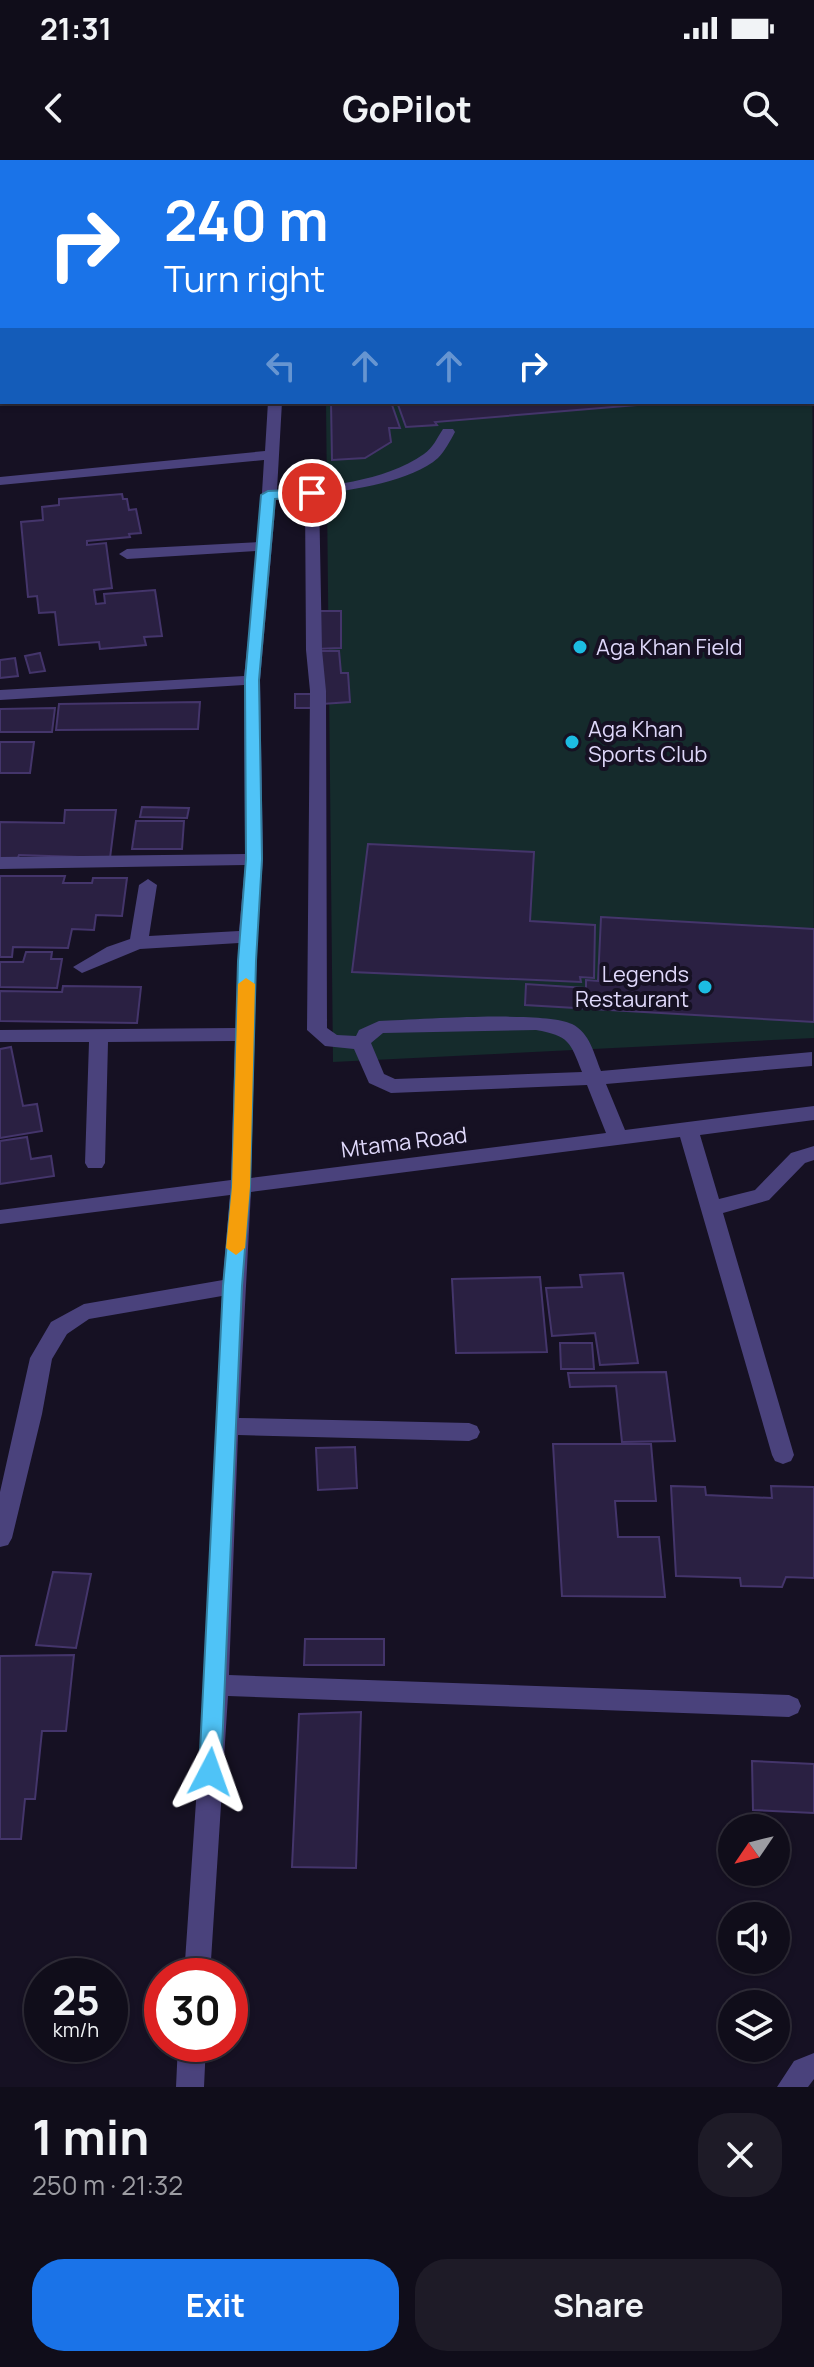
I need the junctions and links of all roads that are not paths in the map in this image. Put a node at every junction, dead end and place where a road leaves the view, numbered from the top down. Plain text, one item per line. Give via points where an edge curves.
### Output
1 (275, 404) edge
2 (448, 432) dead end
3 (270, 455) junction
4 (0, 481) edge
5 (312, 493) junction
6 (268, 495) junction
7 (266, 546) junction
8 (127, 554) dead end
9 (252, 680) junction
10 (0, 695) edge
11 (254, 859) junction
12 (0, 863) edge
13 (148, 885) dead end
14 (248, 936) junction
15 (139, 943) junction
16 (82, 967) dead end
17 (245, 1034) junction
18 (99, 1035) junction
19 (0, 1036) edge
20 (361, 1043) junction
21 (812, 1059) dead end
22 (593, 1078) junction
23 (814, 1113) edge
24 (688, 1129) junction
25 (618, 1138) junction
26 (814, 1153) edge
27 (95, 1163) dead end
28 (241, 1187) junction
29 (711, 1209) junction
30 (0, 1217) edge
31 (233, 1286) junction
32 (228, 1426) junction
33 (469, 1432) dead end
34 (783, 1455) dead end
35 (0, 1538) edge
36 (216, 1685) junction
37 (789, 1706) dead end
38 (198, 1958) edge
39 (191, 2062) edge
40 (814, 2066) edge
41 (190, 2087) edge
42 (791, 2087) edge

1 - 3 street
2 - 5 street via 434,454 418,464
3 - 4 street
3 - 6 street
5 - 6 street
5 - 20 street via 318,691 317,1030 332,1041
6 - 7 street
7 - 8 street
7 - 9 street
9 - 10 street
9 - 11 street
11 - 12 street
11 - 14 street
13 - 15 street
14 - 15 street
14 - 17 street
15 - 16 street
17 - 18 street
17 - 28 street
18 - 19 street
18 - 27 street
20 - 22 street via 376,1078 391,1086
20 - 22 street via 379,1027 558,1026 579,1040
21 - 22 street
22 - 25 street
23 - 24 street, Mtama Road
24 - 25 street, Mtama Road
24 - 29 street
25 - 28 street, Mtama Road
26 - 29 street via 798,1158 762,1195
28 - 30 street, Mtama Road
28 - 31 street
29 - 34 street
31 - 32 street
31 - 35 street via 84,1312 59,1328 41,1358
32 - 33 street
32 - 36 street
36 - 37 street
36 - 38 street
39 - 41 street
40 - 42 street

